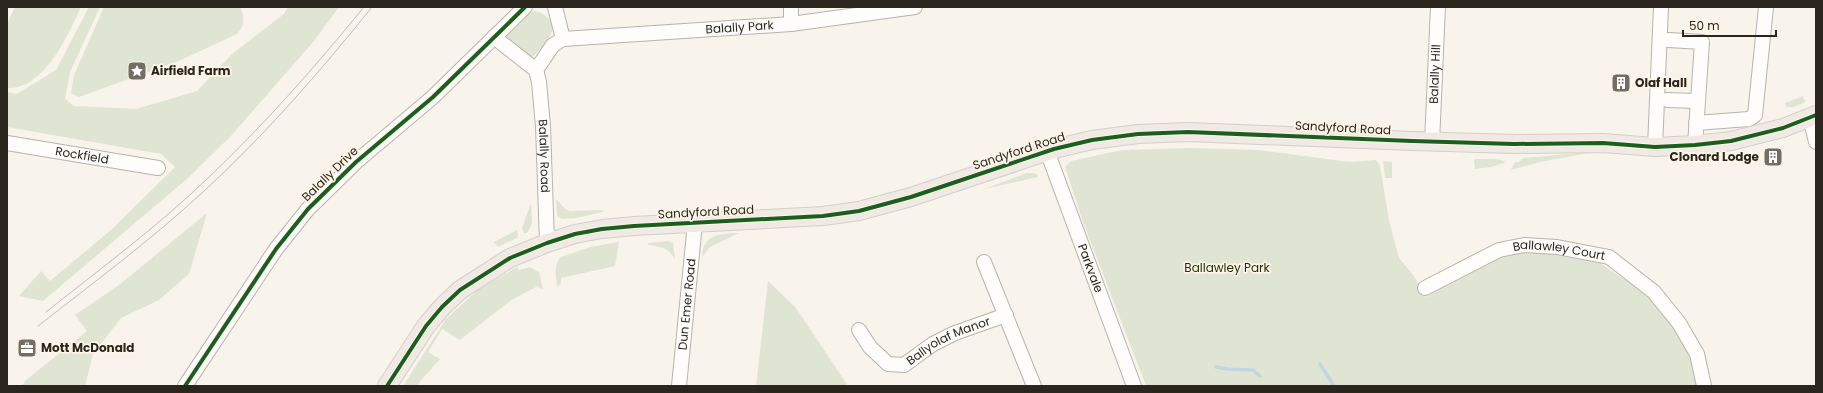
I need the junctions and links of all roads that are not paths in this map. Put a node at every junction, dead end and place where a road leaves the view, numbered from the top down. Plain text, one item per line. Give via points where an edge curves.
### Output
1 (525, 7) edge
2 (555, 7) edge
3 (791, 7) edge
4 (915, 7) edge
5 (1438, 7) edge
6 (1661, 7) edge
7 (1766, 7) edge
8 (791, 24) junction
9 (494, 37) junction
10 (563, 39) junction
11 (1669, 40) dead end
12 (536, 70) junction
13 (1667, 100) dead end
14 (1697, 101) junction
15 (1813, 116) edge
16 (1696, 123) junction
17 (1432, 142) junction
18 (1816, 142) edge
19 (7, 143) edge
20 (1695, 145) junction
21 (1655, 147) junction
22 (1047, 151) junction
23 (158, 168) dead end
24 (695, 223) junction
25 (546, 243) junction
26 (984, 262) dead end
27 (1424, 288) dead end
28 (1006, 315) junction
29 (859, 330) dead end
30 (185, 386) edge
31 (387, 386) edge
32 (679, 386) edge
33 (1034, 386) edge
34 (1134, 386) edge
35 (1704, 386) edge

1 - 9 street, Balally Drive
2 - 10 street
3 - 8 street
4 - 8 street, Balally Park
5 - 17 street, Balally Hill
6 - 21 street
7 - 16 street via 1755,116 1749,119
8 - 10 street, Balally Park
9 - 12 street
9 - 30 street, Balally Drive via 433,97 356,162 308,209 276,249
10 - 12 street via 553,45
11 - 14 street via 1702,42
12 - 25 street, Balally Road via 540,82 543,126
13 - 14 street
14 - 16 street
15 - 18 street
15 - 20 main road, Sandyford Road via 1774,131 1732,141
16 - 20 street
17 - 21 main road, Sandyford Road via 1603,143
17 - 22 main road, Sandyford Road via 1181,132 1106,138
19 - 23 street, Rockfield
20 - 21 main road, Sandyford Road
22 - 24 main road, Sandyford Road via 911,197 860,211 823,216
22 - 34 street, Parkvale
24 - 25 main road, Sandyford Road via 602,229
24 - 32 street, Dun Emer Road
25 - 31 main road, Sandyford Road via 510,258 460,290 426,326
26 - 28 street
27 - 35 street, Ballawley Court via 1499,250 1524,245 1557,247 1609,257 1654,292 1679,323 1697,354
28 - 29 street, Ballyolaf Manor via 933,344 904,365 888,364 870,347
28 - 33 street

